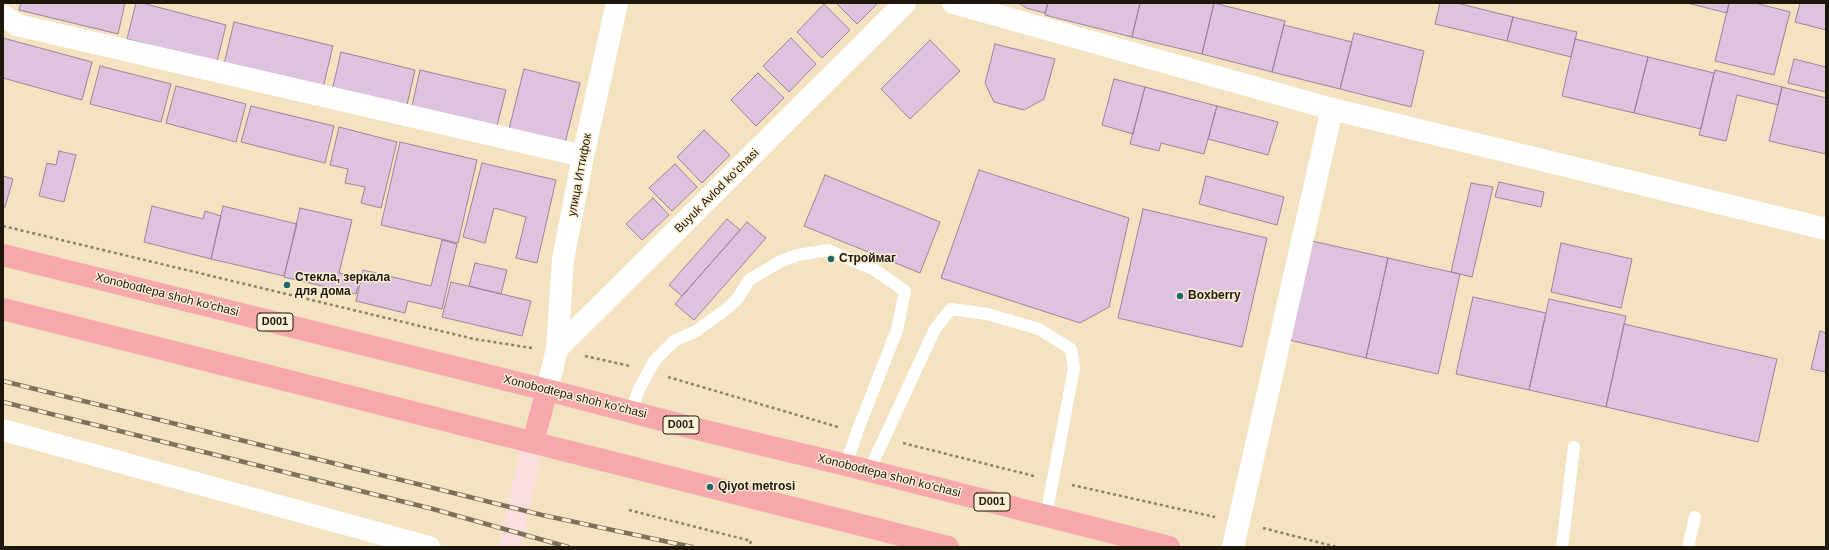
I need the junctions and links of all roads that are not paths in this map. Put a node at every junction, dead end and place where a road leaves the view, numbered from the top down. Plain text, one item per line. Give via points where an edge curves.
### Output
1 (617, 3) edge
2 (905, 3) edge
3 (953, 3) edge
4 (4, 16) edge
5 (1332, 109) junction
6 (583, 156) junction
7 (1826, 229) edge
8 (3, 255) edge
9 (3, 309) edge
10 (557, 349) junction
11 (547, 390) junction
12 (631, 411) junction
13 (3, 430) edge
14 (533, 442) junction
15 (1574, 448) dead end
16 (846, 465) junction
17 (870, 471) junction
18 (1046, 516) junction
19 (1695, 517) dead end
20 (429, 547) edge
21 (510, 547) edge
22 (948, 547) edge
23 (1169, 547) edge
24 (1233, 547) edge
25 (1562, 547) edge
26 (1688, 547) edge

1 - 6 street, улица Иттифок
2 - 10 street, Buyuk Avlod koʻchasi
3 - 5 street
4 - 6 street via 17,25
5 - 7 street
5 - 24 street
6 - 10 street, улица Иттифок via 563,260
8 - 11 highway, Xonobodtepa shoh ko'chasi / D001
9 - 14 highway
10 - 11 street
11 - 12 highway, Xonobodtepa shoh ko'chasi / D001
11 - 14 highway
12 - 16 highway, Xonobodtepa shoh ko'chasi / D001
12 - 16 lane via 654,360 674,341 696,331 728,308 749,280 781,261 828,250 875,270 905,291 897,330
13 - 20 street
14 - 21 main road
14 - 22 highway
15 - 25 lane
16 - 17 highway, Xonobodtepa shoh ko'chasi / D001
17 - 18 highway, Xonobodtepa shoh ko'chasi / D001
17 - 18 lane via 935,329 951,309 987,314 1039,329 1071,349 1074,368
18 - 23 highway, Xonobodtepa shoh ko'chasi / D001
19 - 26 lane

